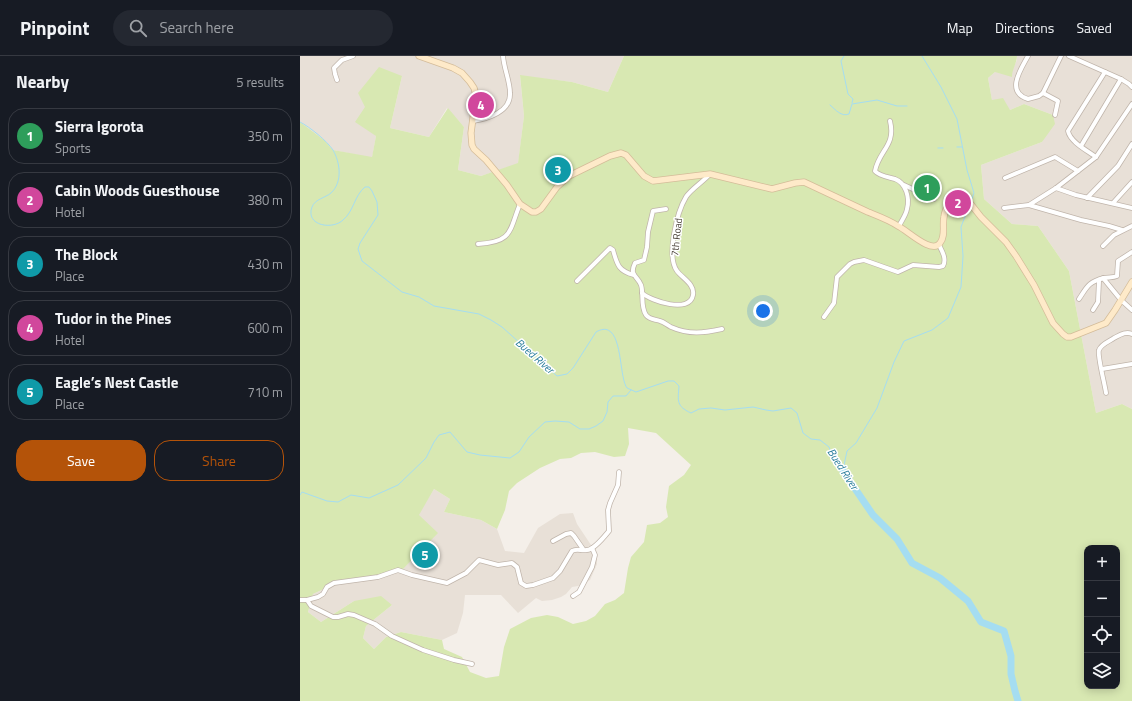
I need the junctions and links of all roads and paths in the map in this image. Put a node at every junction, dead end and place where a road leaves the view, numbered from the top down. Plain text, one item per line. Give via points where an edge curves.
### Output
1 (352, 56) edge
2 (419, 56) edge
3 (503, 56) edge
4 (1028, 56) edge
5 (1061, 56) edge
6 (1069, 56) edge
7 (1105, 72) junction
8 (1121, 79) junction
9 (337, 80) dead end
10 (1132, 87) edge
11 (1043, 93) junction
12 (1132, 104) edge
13 (1055, 114) dead end
14 (473, 121) junction
15 (890, 122) dead end
16 (1132, 144) edge
17 (1081, 146) junction
18 (1096, 157) junction
19 (1078, 171) junction
20 (710, 174) junction
21 (1005, 178) dead end
22 (1132, 182) edge
23 (904, 185) junction
24 (1056, 188) junction
25 (1086, 198) junction
26 (934, 199) dead end
27 (1113, 203) junction
28 (520, 204) junction
29 (1028, 205) junction
30 (1004, 208) dead end
31 (1132, 208) edge
32 (666, 209) dead end
33 (899, 226) junction
34 (1132, 226) edge
35 (1122, 230) junction
36 (478, 244) dead end
37 (939, 245) junction
38 (1103, 246) dead end
39 (1132, 252) edge
40 (634, 275) junction
41 (1101, 280) junction
42 (577, 281) dead end
43 (1132, 282) edge
44 (642, 293) junction
45 (1079, 299) dead end
46 (1121, 300) junction
47 (1093, 310) dead end
48 (1132, 310) edge
49 (824, 317) dead end
50 (722, 329) dead end
51 (1132, 334) edge
52 (1132, 364) edge
53 (1102, 369) junction
54 (1106, 394) dead end
55 (619, 472) dead end
56 (552, 541) dead end
57 (592, 548) junction
58 (583, 549) junction
59 (573, 596) dead end
60 (300, 600) edge
61 (307, 600) junction
62 (472, 664) dead end

1 - 9 street via 342,60 334,68
2 - 14 main road via 453,68 470,82 476,95
3 - 14 street via 510,94 508,104 494,115
4 - 11 street via 1016,80 1015,88 1028,99
5 - 11 street
6 - 7 street
7 - 8 street
7 - 17 street via 1068,131 1072,140
8 - 10 street
8 - 17 street
11 - 13 street via 1058,101
12 - 18 street
14 - 28 main road via 471,133 474,149 507,185
15 - 23 street via 892,138 878,160 875,170 878,174 899,180
16 - 25 street via 1118,166
17 - 18 street
18 - 19 street
19 - 21 street via 1055,157
19 - 24 street
20 - 28 main road via 653,181 644,176 626,155 621,153 569,176 536,212
20 - 33 main road via 772,189 804,182
20 - 44 street, 7th Road via 686,196 675,229 674,265 691,286 691,301 677,305
22 - 27 street
23 - 26 street
23 - 33 street via 908,207
24 - 25 street
24 - 29 street
25 - 27 street
27 - 31 street
28 - 36 street via 509,234 498,241
29 - 30 street
29 - 35 street
32 - 40 street via 654,211 644,260 635,263
33 - 37 main road via 921,242 930,246
34 - 35 street
35 - 38 street
37 - 46 main road via 944,232 944,217 952,199 960,192 1006,242 1062,334 1071,337 1106,323
37 - 49 street via 945,259 943,266 939,267 913,265 896,272 869,261 850,264 837,277 834,302
39 - 41 street via 1118,261 1117,276
40 - 42 street via 618,266 610,248
40 - 44 street via 640,282
41 - 45 street via 1088,285
41 - 46 street
41 - 47 street via 1098,302
43 - 46 main road
44 - 50 street via 644,310 649,318 692,332
46 - 48 street
51 - 53 street via 1126,333 1102,345 1099,356
52 - 53 street
53 - 54 street
55 - 57 street via 616,489 610,502 609,530
56 - 58 street via 571,533
57 - 58 street
57 - 59 street via 595,555 592,567 579,592
58 - 61 street via 572,551 553,578 533,585 526,586 521,583 517,567 512,563 498,565 479,560 466,573 446,583 398,570 378,577 334,583 327,587 321,596
60 - 61 street
61 - 62 street via 311,606 336,618 354,615 422,650

